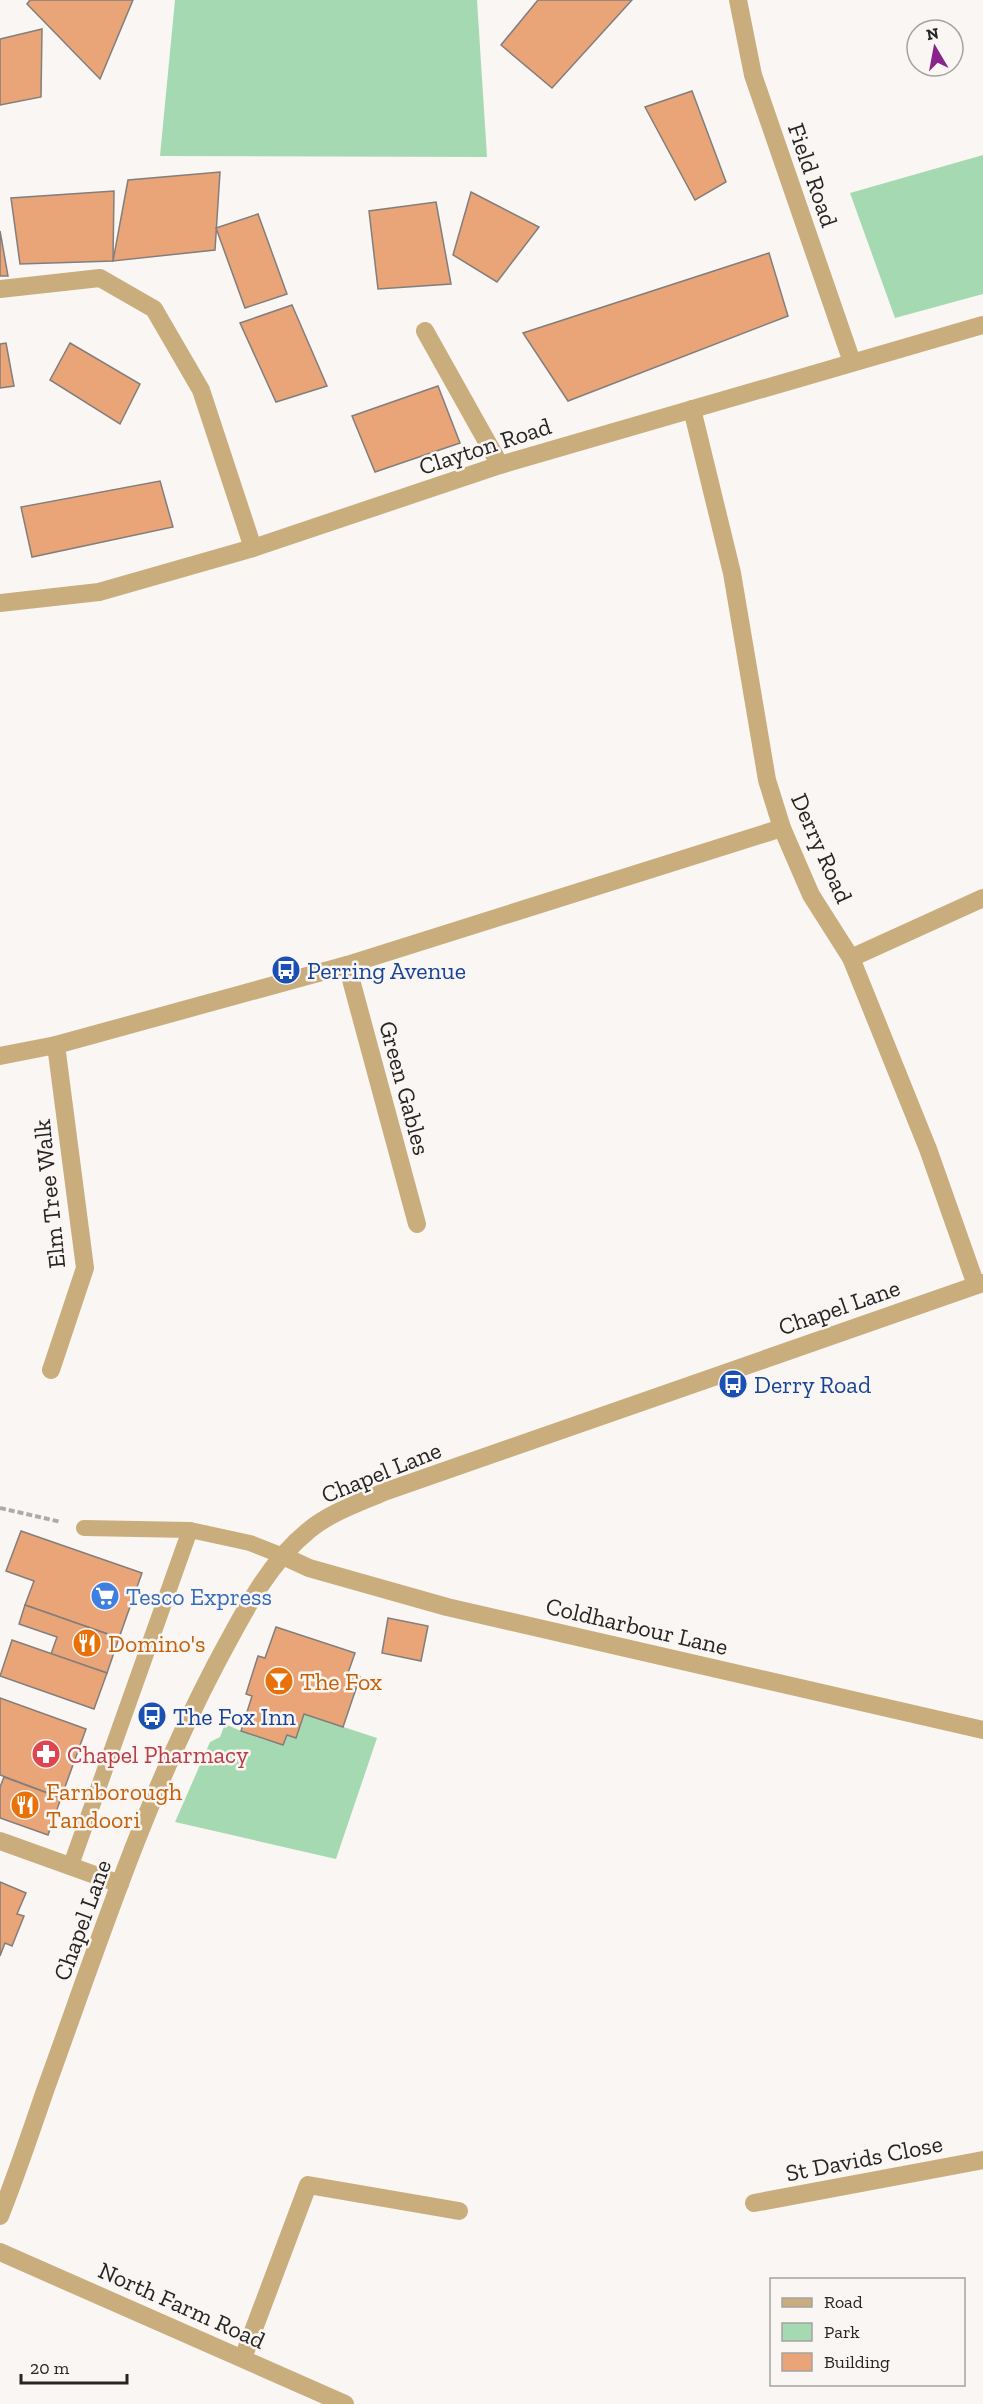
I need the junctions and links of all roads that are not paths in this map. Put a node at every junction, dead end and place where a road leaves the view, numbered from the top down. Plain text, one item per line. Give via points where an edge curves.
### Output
1 (738, 0) edge
2 (0, 289) edge
3 (983, 325) edge
4 (425, 331) dead end
5 (852, 362) junction
6 (692, 409) junction
7 (500, 465) junction
8 (253, 548) junction
9 (0, 603) edge
10 (782, 828) junction
11 (983, 898) edge
12 (851, 958) junction
13 (347, 965) junction
14 (56, 1045) junction
15 (0, 1056) edge
16 (417, 1224) dead end
17 (980, 1284) edge
18 (51, 1370) dead end
19 (84, 1528) road end
20 (190, 1530) junction
21 (283, 1556) junction
22 (983, 1730) edge
23 (0, 1840) edge
24 (70, 1866) junction
25 (120, 1884) junction
26 (983, 2160) edge
27 (754, 2203) dead end
28 (459, 2211) dead end
29 (0, 2216) edge
30 (0, 2252) edge
31 (243, 2358) junction
32 (335, 2402) edge

1 - 5 street, Field Road via 753,75
2 - 8 street via 100,278 154,309 201,390
3 - 5 street, Clayton Road
4 - 7 street
5 - 6 street, Clayton Road
6 - 7 street, Clayton Road
6 - 10 street, Derry Road via 732,573 767,780
7 - 8 street, Clayton Road
8 - 9 street, Clayton Road via 99,592
10 - 12 street, Derry Road via 811,896
10 - 13 street
11 - 12 street
12 - 17 street, Derry Road
13 - 14 street
13 - 16 street, Green Gables
14 - 15 street
14 - 18 street, Elm Tree Walk via 85,1268
17 - 21 street, Chapel Lane via 384,1492 308,1530
19 - 20 lane
20 - 21 lane via 250,1543
20 - 24 lane
21 - 22 street, Coldharbour Lane via 309,1568 447,1607
21 - 25 street, Chapel Lane via 243,1614 202,1692
23 - 24 street
24 - 25 street
25 - 29 street, Chapel Lane
26 - 27 street, St Davids Close
28 - 31 street via 308,2185
30 - 31 street, North Farm Road
31 - 32 street, North Farm Road

